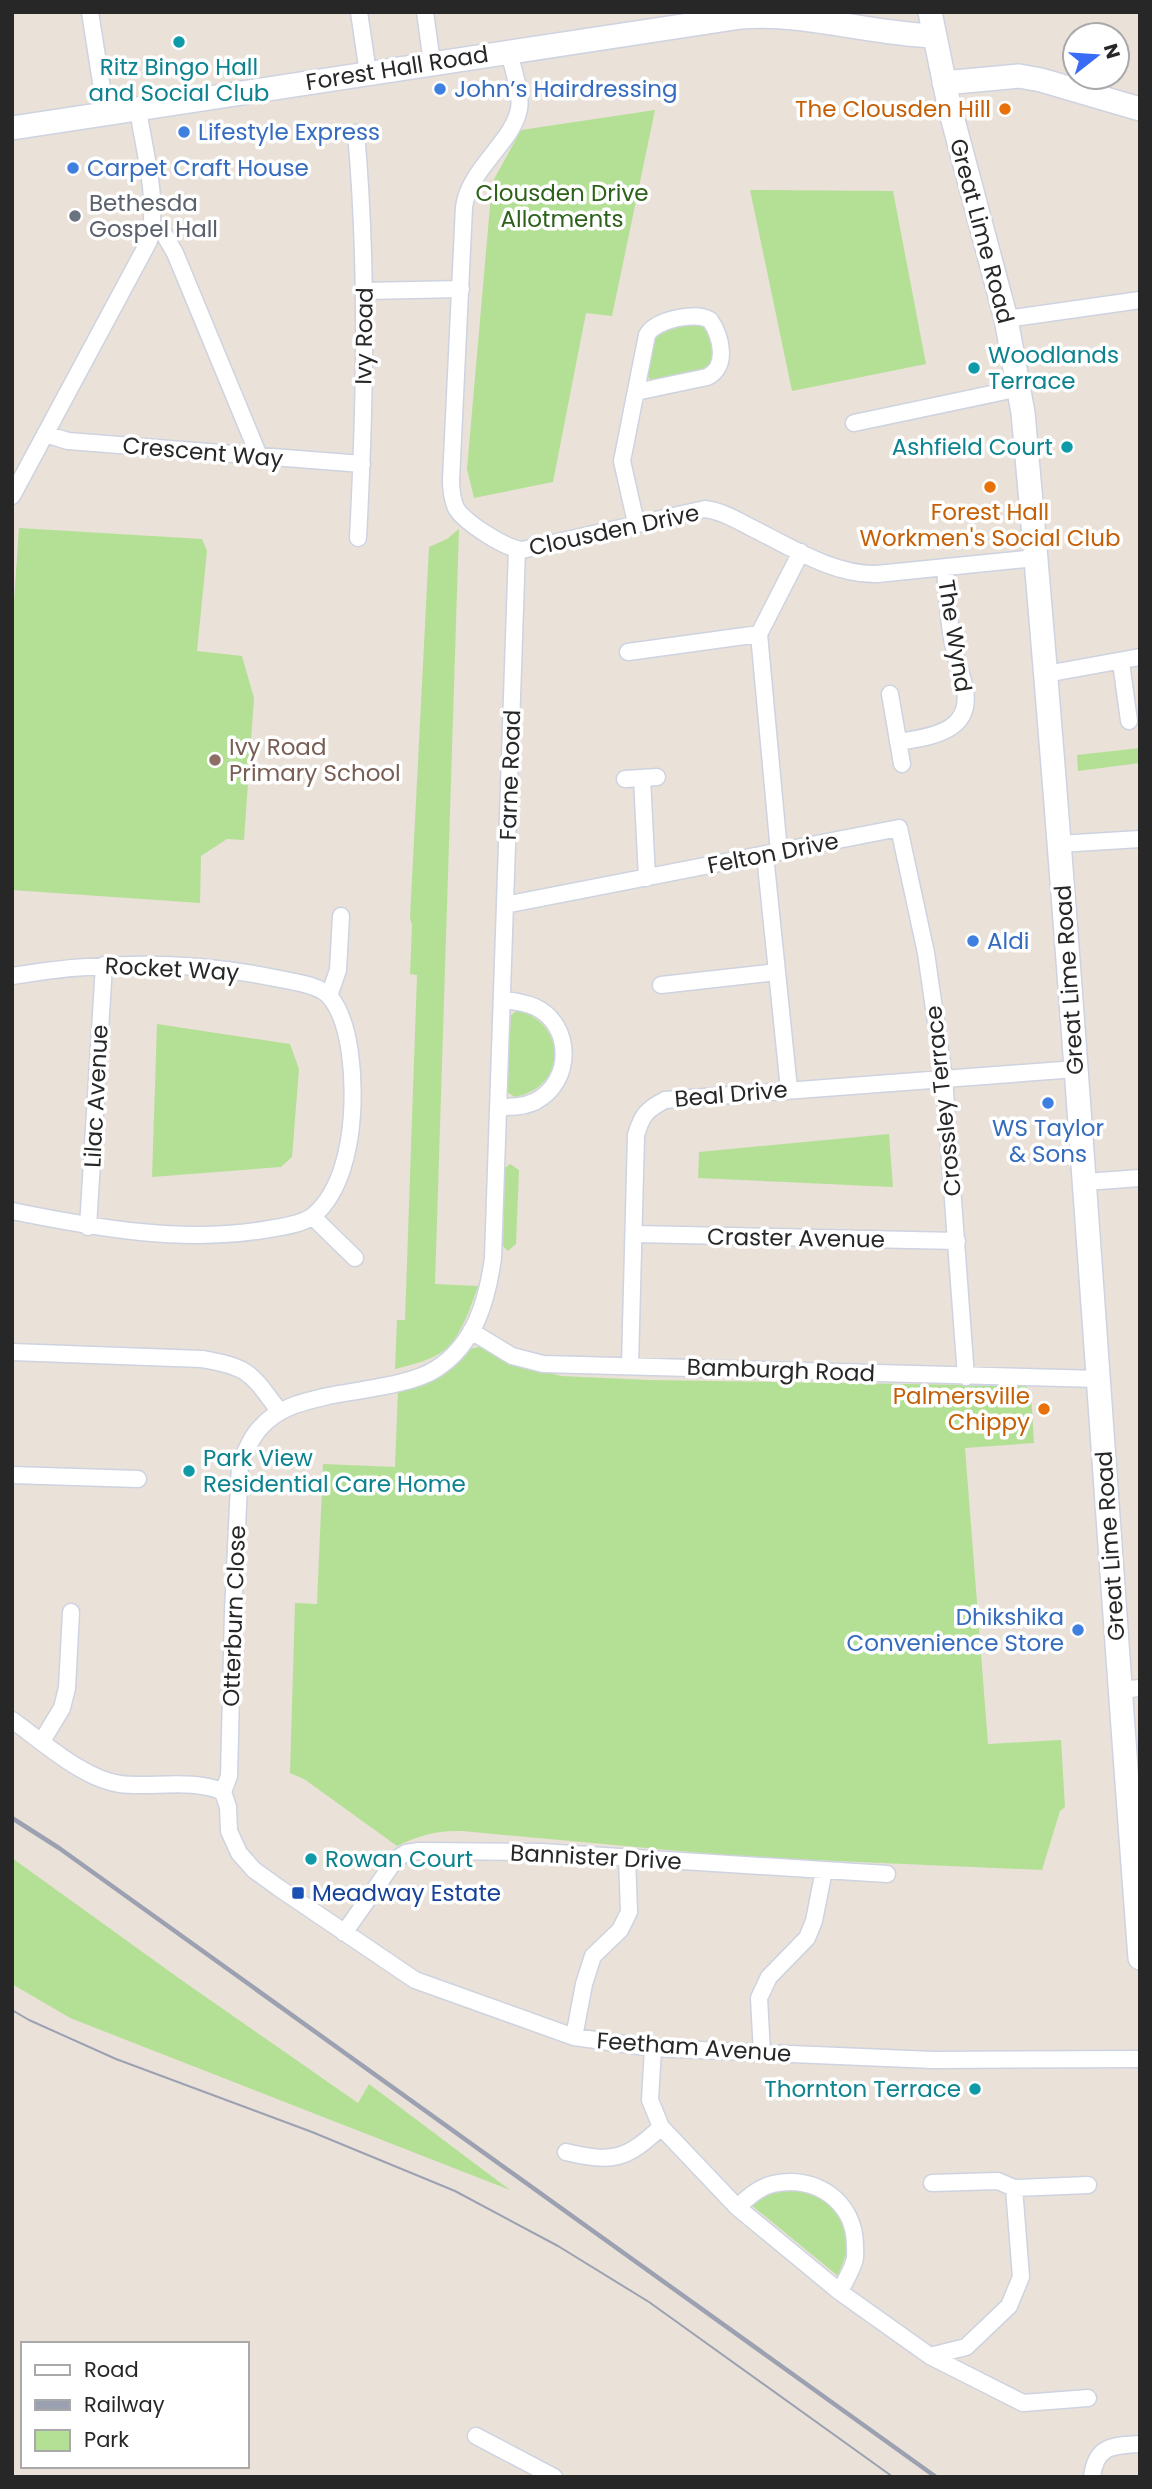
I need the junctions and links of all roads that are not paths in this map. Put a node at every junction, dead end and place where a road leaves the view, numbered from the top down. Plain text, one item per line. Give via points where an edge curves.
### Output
1 (90, 12) edge
2 (359, 12) edge
3 (425, 12) edge
4 (915, 12) edge
5 (930, 12) edge
6 (741, 15) edge
7 (891, 34) junction
8 (935, 36) junction
9 (509, 51) junction
10 (432, 63) junction
11 (368, 73) junction
12 (985, 78) junction
13 (944, 83) junction
14 (138, 109) junction
15 (1140, 109) edge
16 (106, 114) junction
17 (954, 122) junction
18 (12, 128) edge
19 (356, 133) dead end
20 (152, 228) junction
21 (461, 289) junction
22 (365, 291) junction
23 (1140, 300) edge
24 (1006, 318) junction
25 (1020, 388) junction
26 (636, 392) junction
27 (854, 423) dead end
28 (45, 434) junction
29 (259, 456) junction
30 (362, 464) junction
31 (12, 496) edge
32 (636, 523) junction
33 (358, 538) dead end
34 (517, 550) junction
35 (801, 552) junction
36 (1035, 558) junction
37 (945, 568) junction
38 (759, 634) junction
39 (628, 652) dead end
40 (1140, 657) edge
41 (1121, 662) junction
42 (1046, 674) junction
43 (890, 694) dead end
44 (1129, 721) dead end
45 (898, 743) junction
46 (902, 764) dead end
47 (641, 778) dead end
48 (899, 828) joint
49 (1140, 839) edge
50 (1059, 844) junction
51 (772, 853) junction
52 (647, 878) junction
53 (505, 905) junction
54 (341, 916) dead end
55 (104, 965) junction
56 (777, 972) junction
57 (12, 976) edge
58 (661, 985) dead end
59 (329, 996) junction
60 (502, 1000) junction
61 (1076, 1069) junction
62 (944, 1079) junction
63 (789, 1089) junction
64 (498, 1107) junction
65 (1140, 1178) edge
66 (1085, 1182) junction
67 (12, 1211) edge
68 (313, 1217) junction
69 (89, 1227) junction
70 (635, 1234) junction
71 (957, 1241) junction
72 (355, 1258) dead end
73 (471, 1331) junction
74 (12, 1352) edge
75 (630, 1365) junction
76 (965, 1377) junction
77 (1099, 1379) junction
78 (280, 1412) junction
79 (12, 1475) edge
80 (138, 1479) dead end
81 (71, 1612) dead end
82 (1129, 1689) edge
83 (12, 1720) edge
84 (42, 1741) junction
85 (223, 1793) junction
86 (627, 1857) junction
87 (824, 1870) junction
88 (887, 1874) dead end
89 (344, 1933) junction
90 (1140, 1958) edge
91 (574, 2038) junction
92 (653, 2048) junction
93 (762, 2053) junction
94 (1140, 2059) edge
95 (662, 2127) junction
96 (566, 2152) dead end
97 (932, 2183) dead end
98 (1088, 2185) dead end
99 (1014, 2188) junction
100 (737, 2207) junction
101 (840, 2292) junction
102 (930, 2356) junction
103 (1088, 2398) dead end
104 (476, 2436) dead end
105 (1140, 2444) edge
106 (554, 2477) edge
107 (1093, 2477) edge

1 - 16 street
2 - 11 street
3 - 10 street
4 - 7 main road
5 - 8 main road, Great Lime Road
6 - 7 main road, Forest Hall Road via 784,15
6 - 9 main road, Forest Hall Road
7 - 8 main road, Forest Hall Road
8 - 13 main road, Great Lime Road
9 - 10 main road, Forest Hall Road
9 - 21 street, Clousden Drive via 519,110 467,192
10 - 11 main road, Forest Hall Road
11 - 14 main road, Forest Hall Road
12 - 13 main road
12 - 15 main road via 1029,78
12 - 17 main road via 964,99
13 - 17 main road, Great Lime Road
14 - 16 main road, Forest Hall Road
14 - 20 street
16 - 18 main road, Forest Hall Road
17 - 24 main road, Great Lime Road
19 - 22 street, Ivy Road
20 - 28 street via 139,263
20 - 29 street via 164,234 175,253
21 - 22 street
21 - 34 street, Clousden Drive via 453,499 465,518
22 - 30 street, Ivy Road
23 - 24 street
24 - 25 main road, Great Lime Road
25 - 27 street
25 - 36 main road, Great Lime Road
26 - 26 street via 652,327 695,315 710,320 721,356 716,372
26 - 32 street via 622,461
28 - 29 street, Crescent Way via 68,441
28 - 31 street
29 - 30 street, Crescent Way
30 - 33 street, Ivy Road
32 - 34 street, Clousden Drive
32 - 35 street, Clousden Drive via 714,510
34 - 53 street, Farne Road
35 - 37 street, Clousden Drive via 866,575
35 - 38 street
36 - 37 street, Clousden Drive
36 - 42 main road, Great Lime Road
37 - 45 street, The Wynd via 952,638 966,693 964,709 946,731
38 - 39 street
38 - 51 street
40 - 41 street
41 - 42 street
41 - 44 street
42 - 50 main road, Great Lime Road
43 - 45 street
45 - 46 street
47 - 52 street
48 - 51 street, Felton Drive
48 - 62 street, Crossley Terrace via 926,953
49 - 50 street
50 - 61 main road, Great Lime Road
51 - 52 street, Felton Drive
51 - 56 street
52 - 53 street, Felton Drive
53 - 60 street, Farne Road
54 - 59 street via 338,970
55 - 57 street, Rocket Way
55 - 59 street, Rocket Way via 150,963 245,972 313,987
55 - 69 street, Lilac Avenue
56 - 58 street
56 - 63 street
59 - 68 street via 349,1042 351,1135 341,1172
60 - 64 street, Farne Road
60 - 64 street via 536,1007 551,1019 561,1035 564,1062 554,1085 537,1100
61 - 62 street, Beal Drive
61 - 66 main road, Great Lime Road
62 - 63 street, Beal Drive
62 - 71 street, Crossley Terrace
63 - 70 street, Beal Drive via 665,1100 649,1108 636,1135
64 - 73 street, Farne Road via 493,1258 488,1289
65 - 66 street
66 - 77 main road, Great Lime Road
67 - 69 street
68 - 69 street via 247,1233 187,1235
68 - 72 street
70 - 71 street, Craster Avenue
70 - 75 street, Beal Drive
71 - 76 street, Crossley Terrace
73 - 75 street, Bamburgh Road via 512,1356 543,1364
73 - 78 street, Otterburn Close via 435,1370 411,1380 292,1404
74 - 78 street via 230,1364 252,1374
75 - 76 street, Bamburgh Road
76 - 77 street, Bamburgh Road
77 - 82 main road, Great Lime Road
78 - 85 street, Otterburn Close via 259,1429 240,1464 229,1776
79 - 80 street
81 - 84 street via 67,1688 62,1708
82 - 90 main road, Great Lime Road
83 - 84 street
84 - 85 street via 100,1779 118,1784 206,1787
85 - 89 street, Feetham Avenue via 232,1841 246,1862
86 - 87 street, Bannister Drive
86 - 89 street, Bannister Drive via 406,1853 396,1860
86 - 91 street via 629,1912 620,1930 593,1956
87 - 88 street, Bannister Drive
87 - 93 street via 807,1938 769,1977 759,1998
89 - 91 street, Feetham Avenue via 415,1980
91 - 92 street, Feetham Avenue
92 - 93 street, Feetham Avenue
92 - 95 street via 650,2099
93 - 94 street, Feetham Avenue via 970,2062
95 - 96 street via 618,2158
95 - 100 street
97 - 99 street via 998,2181
98 - 99 street
99 - 102 street via 1021,2277 1009,2306 966,2347
100 - 101 street
100 - 101 street via 772,2184 818,2186 832,2195 855,2234 855,2261
101 - 102 street
102 - 103 street via 1023,2403
104 - 106 street
105 - 107 street via 1102,2451 1094,2461

